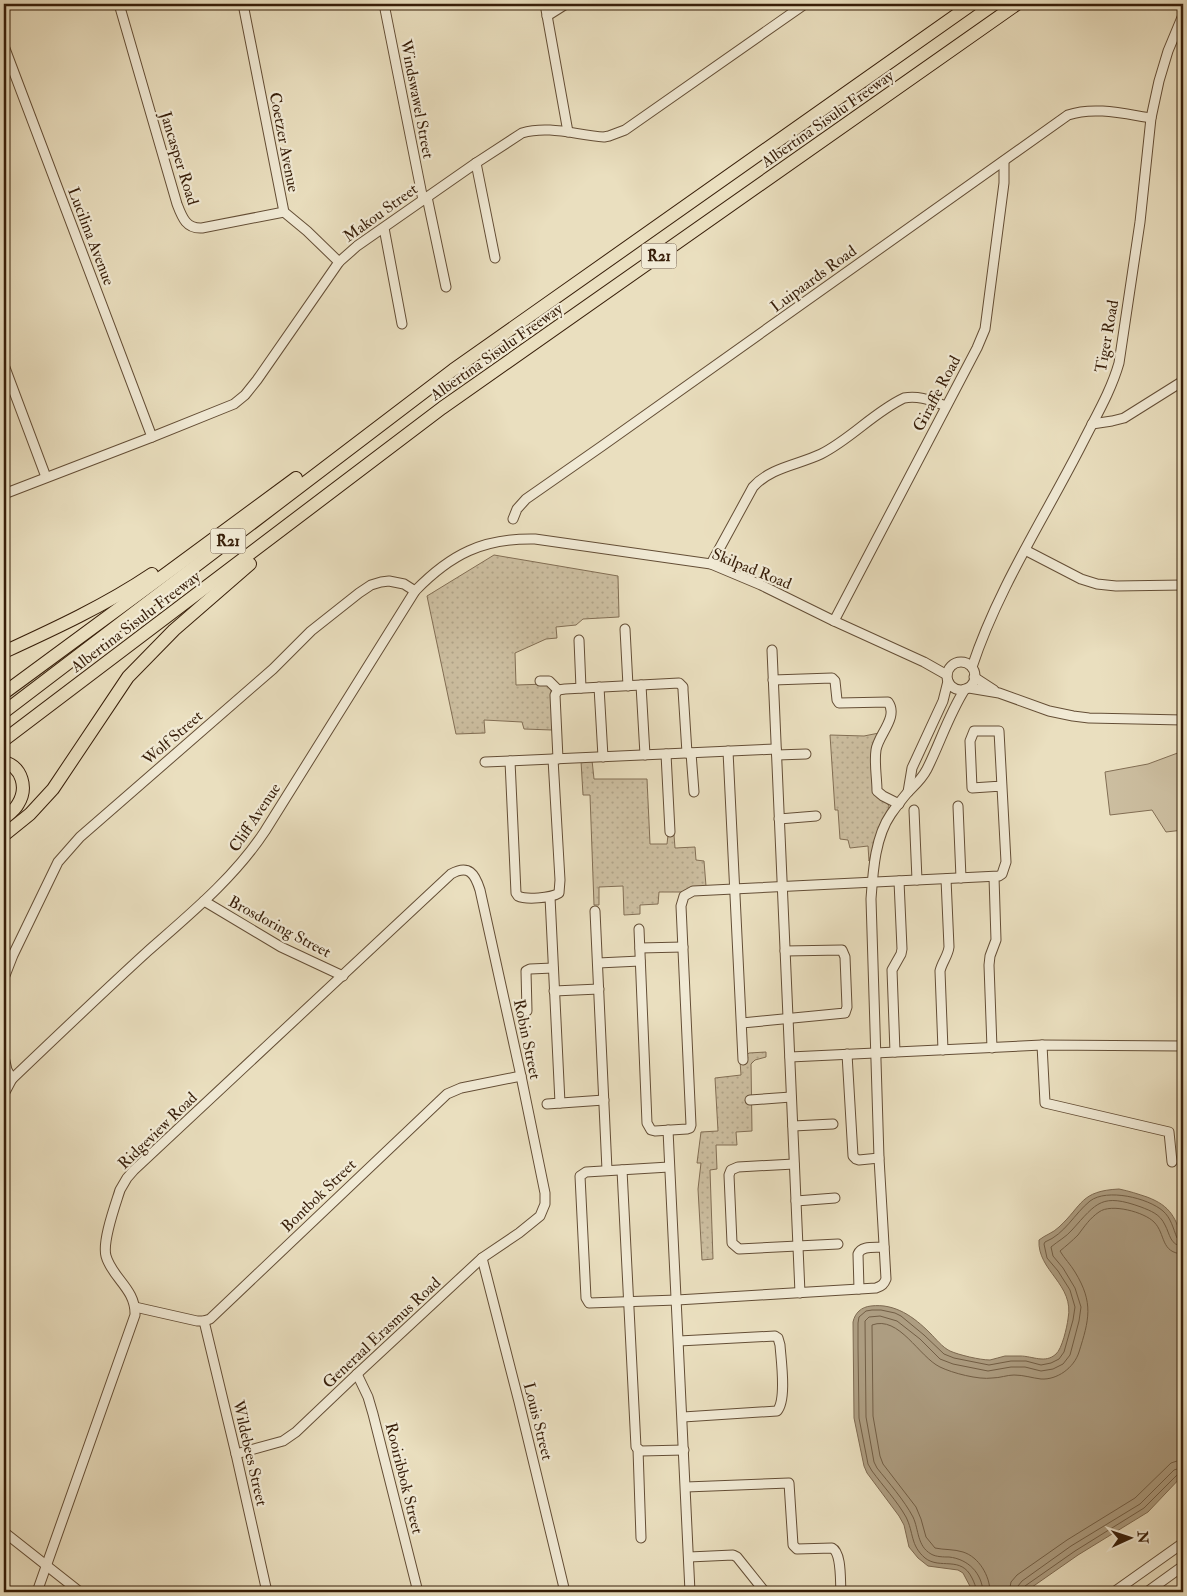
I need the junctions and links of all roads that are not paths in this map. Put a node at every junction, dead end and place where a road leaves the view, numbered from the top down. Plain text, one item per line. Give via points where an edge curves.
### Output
1 (119, 4) edge
2 (243, 4) edge
3 (384, 4) edge
4 (545, 4) edge
5 (566, 4) edge
6 (805, 4) edge
7 (972, 4) edge
8 (1017, 4) edge
9 (1183, 15) edge
10 (547, 16) junction
11 (5, 52) edge
12 (1151, 118) junction
13 (568, 132) junction
14 (1004, 161) junction
15 (476, 163) junction
16 (425, 198) junction
17 (284, 212) junction
18 (384, 228) junction
19 (495, 258) dead end
20 (339, 262) junction
21 (446, 287) dead end
22 (402, 324) dead end
23 (4, 365) edge
24 (452, 370) junction
25 (1183, 382) edge
26 (946, 406) junction
27 (1092, 424) junction
28 (152, 437) junction
29 (46, 477) junction
30 (277, 492) junction
31 (4, 494) edge
32 (304, 513) junction
33 (513, 519) dead end
34 (498, 541) joint
35 (1025, 550) junction
36 (711, 564) junction
37 (1183, 585) edge
38 (415, 591) junction
39 (834, 621) junction
40 (625, 629) dead end
41 (982, 637) junction
42 (579, 640) dead end
43 (772, 650) dead end
44 (4, 652) edge
45 (924, 662) junction
46 (962, 662) junction
47 (952, 665) junction
48 (972, 667) junction
49 (974, 677) junction
50 (947, 678) junction
51 (773, 680) junction
52 (540, 681) dead end
53 (641, 685) junction
54 (628, 686) junction
55 (599, 687) junction
56 (582, 688) junction
57 (967, 688) junction
58 (558, 690) junction
59 (4, 693) edge
60 (999, 693) junction
61 (4, 712) edge
62 (1183, 720) edge
63 (4, 740) edge
64 (728, 751) junction
65 (776, 752) junction
66 (689, 753) junction
67 (666, 754) junction
68 (806, 754) dead end
69 (645, 755) junction
70 (603, 757) junction
71 (556, 759) junction
72 (510, 761) junction
73 (4, 762) edge
74 (485, 762) dead end
75 (1002, 786) junction
76 (694, 792) dead end
77 (908, 792) junction
78 (899, 804) junction
79 (958, 806) dead end
80 (914, 810) dead end
81 (816, 816) dead end
82 (4, 818) edge
83 (779, 819) junction
84 (670, 832) dead end
85 (4, 835) edge
86 (470, 871) joint
87 (994, 877) junction
88 (961, 878) junction
89 (946, 879) junction
90 (916, 880) junction
91 (899, 881) junction
92 (872, 882) junction
93 (782, 887) junction
94 (736, 889) junction
95 (550, 896) junction
96 (204, 901) junction
97 (595, 911) dead end
98 (639, 929) dead end
99 (683, 947) junction
100 (640, 948) junction
101 (785, 951) junction
102 (640, 961) junction
103 (598, 963) junction
104 (553, 968) junction
105 (343, 976) junction
106 (4, 978) edge
107 (599, 990) junction
108 (554, 991) junction
109 (527, 1011) dead end
110 (788, 1018) junction
111 (742, 1023) junction
112 (1042, 1045) junction
113 (1183, 1046) edge
114 (992, 1048) junction
115 (943, 1050) junction
116 (895, 1052) junction
117 (877, 1053) junction
118 (847, 1054) junction
119 (790, 1057) junction
120 (4, 1058) edge
121 (743, 1060) dead end
122 (521, 1076) junction
123 (12, 1079) junction
124 (4, 1094) edge
125 (791, 1097) junction
126 (604, 1100) junction
127 (750, 1100) dead end
128 (560, 1103) junction
129 (547, 1104) dead end
130 (833, 1124) dead end
131 (792, 1126) junction
132 (668, 1130) junction
133 (879, 1158) junction
134 (1172, 1162) dead end
135 (794, 1164) junction
136 (669, 1168) junction
137 (607, 1170) junction
138 (622, 1170) junction
139 (835, 1198) dead end
140 (796, 1200) junction
141 (540, 1216) joint
142 (838, 1244) dead end
143 (798, 1246) junction
144 (884, 1247) junction
145 (482, 1258) junction
146 (859, 1289) junction
147 (800, 1293) junction
148 (677, 1300) junction
149 (630, 1302) junction
150 (135, 1306) junction
151 (204, 1321) junction
152 (679, 1341) junction
153 (357, 1374) junction
154 (682, 1417) junction
155 (638, 1449) junction
156 (684, 1450) junction
157 (236, 1454) junction
158 (686, 1487) junction
159 (4, 1532) edge
160 (641, 1538) dead end
161 (1183, 1543) edge
162 (689, 1557) junction
163 (46, 1564) junction
164 (1183, 1566) edge
165 (37, 1592) edge
166 (80, 1592) edge
167 (267, 1592) edge
168 (418, 1592) edge
169 (565, 1592) edge
170 (690, 1592) edge
171 (765, 1592) edge
172 (841, 1592) edge
173 (1114, 1592) edge
174 (1147, 1592) edge

1 - 17 street, Jancasper Road via 184,221 192,227 202,228
2 - 17 street, Coetzer Avenue
3 - 16 street, Windswawel Street
4 - 10 street
5 - 10 street
6 - 13 street, Makou Street via 625,130 604,137
7 - 24 highway, Albertina Sisulu Freeway / R21
8 - 32 highway, Albertina Sisulu Freeway / R21 via 450,403
9 - 12 street, Tiger Road via 1168,51
10 - 13 street
11 - 28 street, Lucilina Avenue
12 - 14 street, Luipaards Road via 1095,111 1076,112
12 - 27 street, Tiger Road via 1140,222 1119,363 1114,381
13 - 15 street, Makou Street via 538,130 522,133
14 - 26 street, Giraffe Road via 985,329
14 - 33 street, Luipaards Road via 526,499
15 - 16 street, Makou Street
15 - 19 street
16 - 18 street, Makou Street
16 - 21 street, Windswawel Street
17 - 20 street, Coetzer Avenue
18 - 20 street, Makou Street
18 - 22 street
20 - 28 street, Makou Street via 245,395 224,409
23 - 29 street
24 - 30 highway via 420,388
24 - 61 highway, Albertina Sisulu Freeway / R21
25 - 27 street via 1124,418
26 - 36 street via 917,397 904,398 827,450 762,478 753,487
26 - 39 street, Giraffe Road
27 - 35 street, Tiger Road
28 - 29 street, Makou Street
29 - 31 street, Makou Street
30 - 44 highway via 118,595
30 - 59 highway
32 - 63 highway, Albertina Sisulu Freeway / R21
32 - 85 highway via 174,630 128,678 53,789
34 - 36 street, Skilpad Road via 518,538 543,540
34 - 38 street, Cliff Avenue via 455,557
35 - 37 street via 1097,584
35 - 41 street, Tiger Road
36 - 39 street, Skilpad Road
38 - 96 street, Cliff Avenue via 254,848
38 - 106 street, Wolf Street via 404,584 389,581 371,585 359,593 311,631 266,675 80,837 58,862
39 - 45 street, Skilpad Road
40 - 54 street
41 - 46 street, Tiger Road
41 - 48 street, Tiger Road
42 - 56 street
43 - 51 street
45 - 47 street, Skilpad Road
45 - 50 street, Skilpad Road
46 - 47 street
46 - 48 street
47 - 50 street
48 - 49 street
49 - 57 street via 972,685
49 - 60 street
50 - 57 street via 956,690
50 - 77 street via 943,701 912,768
51 - 65 street
51 - 78 street via 832,678 839,703 888,702 892,714 876,748 877,791
52 - 58 street via 549,681
53 - 54 street
53 - 66 street via 679,683 683,687
53 - 69 street
54 - 55 street
55 - 56 street
55 - 70 street
56 - 58 street
57 - 60 street
57 - 77 street via 954,708 926,770
58 - 71 street via 555,695
60 - 62 street via 1041,709 1073,716
64 - 65 street
64 - 66 street
64 - 94 street
65 - 68 street
65 - 83 street
66 - 67 street
66 - 76 street
67 - 69 street
67 - 84 street
69 - 70 street
70 - 71 street
71 - 72 street
71 - 95 street via 560,889 559,893
72 - 74 street
72 - 95 street via 516,893 524,898
73 - 82 highway via 19,772 23,792 18,806
75 - 75 street via 999,731 974,731 970,741 972,788
75 - 87 street via 1006,862 1002,874
77 - 78 street
78 - 92 street via 885,825
79 - 88 street
80 - 90 street
81 - 83 street
83 - 93 street
86 - 105 street, Ridgeview Road via 452,874
86 - 122 street, Robin Street via 477,879
87 - 88 street
87 - 114 street via 996,940 988,965
88 - 89 street
89 - 90 street
89 - 115 street via 949,947 940,971
90 - 91 street
91 - 92 street
91 - 116 street via 902,949 892,970
92 - 93 street
92 - 117 street
93 - 94 street
93 - 101 street
94 - 99 street via 693,891 684,896 681,906
94 - 111 street
95 - 104 street
96 - 105 street, Brosdoring Street via 281,946
96 - 123 street, Cliff Avenue
97 - 103 street
98 - 100 street
99 - 100 street
99 - 132 street via 691,1125 687,1129
100 - 102 street
101 - 110 street
101 - 110 street via 842,950 845,957 845,1013
102 - 103 street
102 - 132 street via 647,1123 651,1130
103 - 107 street
104 - 108 street
104 - 109 street via 526,971
105 - 150 street, Ridgeview Road via 127,1178 110,1223 105,1255
107 - 108 street
107 - 126 street
108 - 128 street
110 - 111 street
110 - 119 street
111 - 121 street
112 - 113 street
112 - 114 street
112 - 134 street via 1045,1103 1170,1132
114 - 115 street
115 - 116 street
116 - 117 street
117 - 118 street
117 - 133 street
118 - 119 street
118 - 133 street via 853,1156 858,1160
119 - 125 street
120 - 123 street
122 - 141 street, Robin Street via 545,1193
122 - 151 street, Bontbok Street via 461,1088 447,1094 214,1316
123 - 124 street, Cliff Avenue
125 - 127 street
125 - 131 street
126 - 128 street
126 - 137 street
128 - 129 street
130 - 131 street
131 - 135 street
132 - 136 street
133 - 144 street
135 - 140 street
135 - 143 street via 731,1170 732,1243 739,1249
136 - 138 street
136 - 148 street
137 - 138 street
137 - 149 street via 586,1172 580,1176 586,1298 592,1304
138 - 149 street
139 - 140 street
140 - 143 street
141 - 145 street, Generaal Erasmus Road
142 - 143 street
143 - 147 street
144 - 146 street via 886,1279 883,1285
144 - 146 street via 859,1251
145 - 153 street, Generaal Erasmus Road
145 - 169 street, Louis Street
146 - 147 street
147 - 148 street
148 - 149 street
148 - 152 street
149 - 155 street
150 - 151 street
150 - 163 street via 135,1315
151 - 157 street, Wildebees Street
152 - 154 street
152 - 154 street via 775,1336 780,1345 782,1397 777,1412
153 - 157 street, Generaal Erasmus Road via 290,1437
153 - 168 street, Rooiribbok Street via 373,1414
154 - 156 street
155 - 156 street
155 - 160 street
156 - 158 street
157 - 167 street, Wildebees Street
158 - 162 street
158 - 172 street via 789,1483 793,1545 797,1549 837,1550
159 - 163 street
161 - 173 street
162 - 170 street
162 - 171 street via 733,1555
163 - 165 street
163 - 166 street
164 - 174 street

